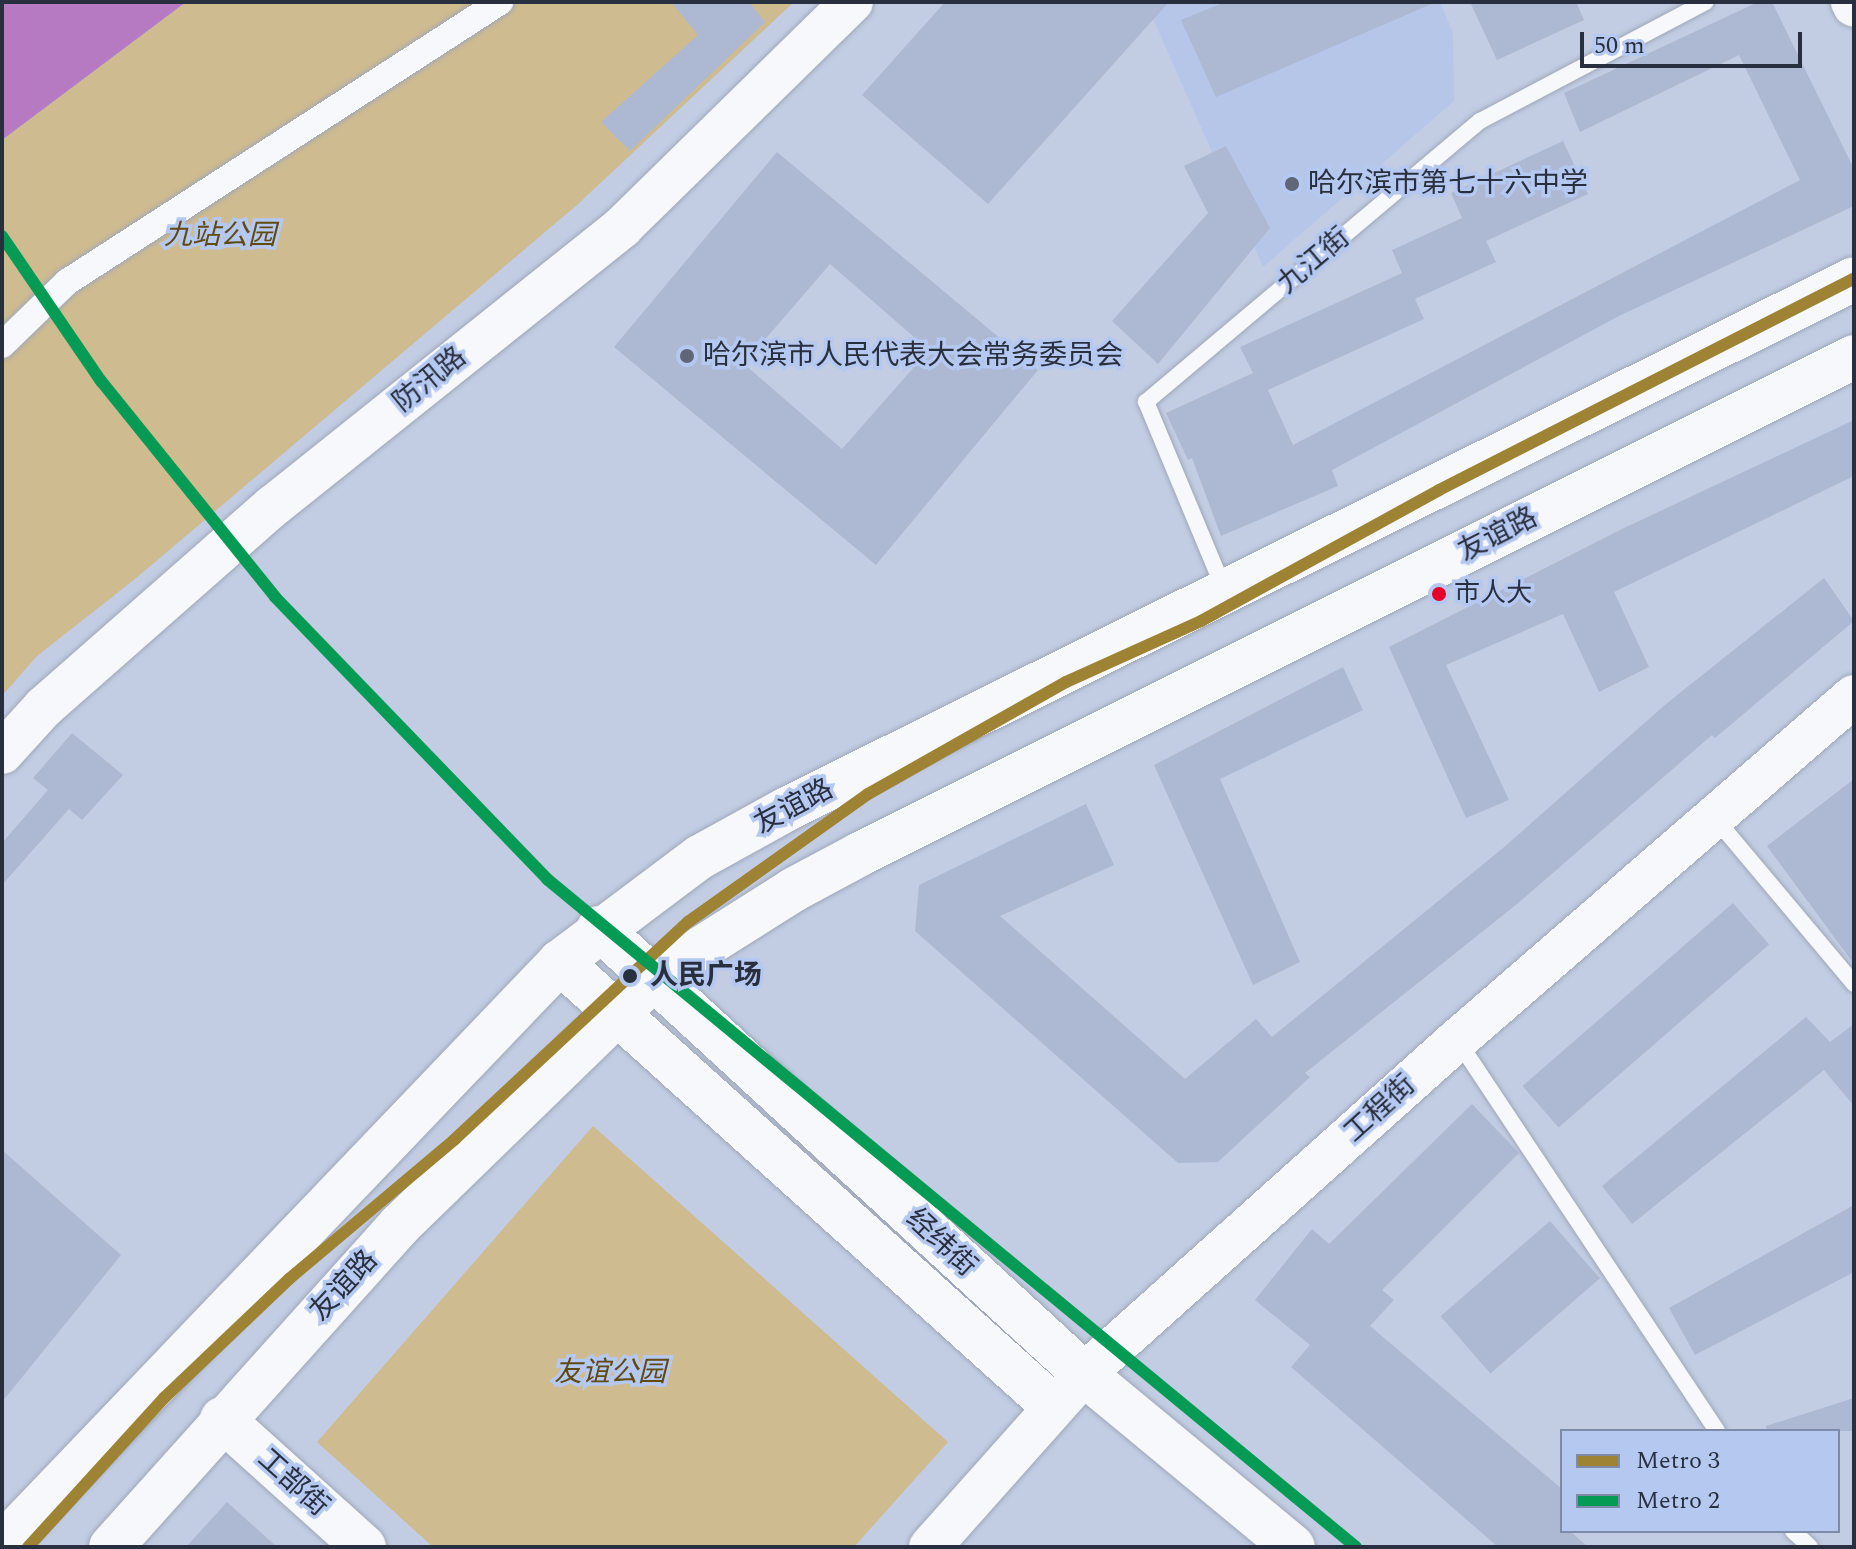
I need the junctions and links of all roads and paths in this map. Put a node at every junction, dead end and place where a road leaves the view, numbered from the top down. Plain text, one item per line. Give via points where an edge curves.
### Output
1 (500, 2) edge
2 (852, 2) edge
3 (1706, 2) edge
4 (1854, 279) edge
5 (2, 345) edge
6 (1854, 357) edge
7 (1225, 591) junction
8 (1854, 696) edge
9 (2, 753) edge
10 (1714, 817) junction
11 (599, 928) junction
12 (560, 962) junction
13 (654, 978) junction
14 (1854, 984) edge
15 (616, 1012) junction
16 (1457, 1040) junction
17 (1084, 1374) junction
18 (1052, 1405) junction
19 (222, 1419) junction
20 (1716, 1429) edge
21 (1795, 1533) edge
22 (2, 1545) edge
23 (111, 1547) edge
24 (364, 1547) edge
25 (930, 1547) edge
26 (1293, 1547) edge
27 (1810, 1547) edge

1 - 5 street via 67,282
2 - 9 street, 防汛路 via 622,227 273,506 44,707
3 - 7 lane, 九江街 via 1480,121 1146,402
4 - 7 main road, 友谊路
6 - 13 main road, 友谊路 via 860,854
7 - 11 main road, 友谊路 via 787,809 700,857
8 - 10 street, 工程街
10 - 14 lane
10 - 16 street, 工程街
11 - 12 main road, 友谊路
11 - 13 main road, 经纬街
12 - 15 main road, 经纬街
12 - 22 main road, 友谊路
13 - 15 main road, 友谊路
13 - 17 main road, 经纬街
15 - 18 main road, 经纬街
15 - 19 main road, 友谊路 via 400,1225
16 - 17 street, 工程街
16 - 20 lane
17 - 18 street, 工程街
17 - 26 main road, 经纬街
18 - 25 street, 工程街
19 - 23 main road, 友谊路
19 - 24 main road, 工部街
21 - 27 lane

